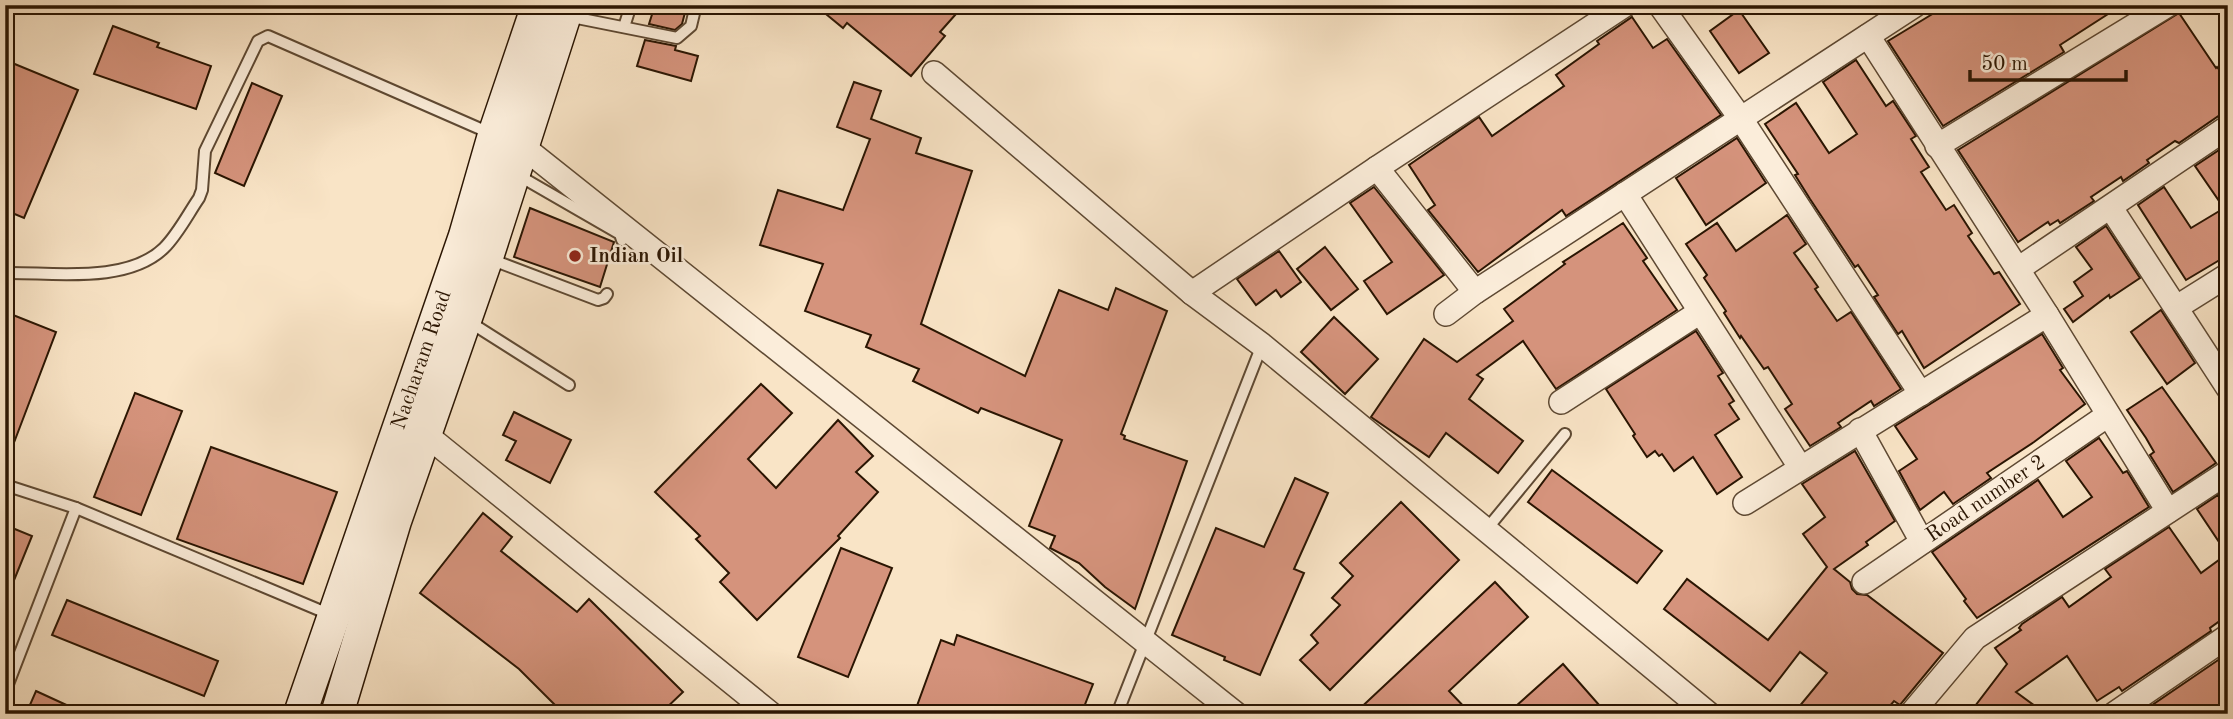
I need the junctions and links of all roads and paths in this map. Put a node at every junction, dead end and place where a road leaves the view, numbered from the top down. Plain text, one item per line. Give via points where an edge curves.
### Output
1 (631, 5) edge
2 (696, 5) edge
3 (1625, 5) edge
4 (1660, 5) edge
5 (1915, 5) edge
6 (2164, 6) edge
7 (557, 9) edge
8 (624, 27) junction
9 (1868, 37) junction
10 (934, 73) dead end
11 (1741, 119) junction
12 (2228, 127) edge
13 (1937, 146) junction
14 (510, 151) junction
15 (1377, 168) junction
16 (1625, 194) junction
17 (2111, 208) junction
18 (622, 240) dead end
19 (487, 257) junction
20 (2018, 270) junction
21 (11, 273) dead end
22 (2228, 275) edge
23 (1475, 292) junction
24 (1192, 293) junction
25 (607, 294) dead end
26 (2177, 307) junction
27 (1700, 313) junction
28 (1446, 314) dead end
29 (2047, 315) junction
30 (466, 319) junction
31 (1262, 345) junction
32 (569, 385) dead end
33 (2228, 388) edge
34 (1920, 394) junction
35 (1561, 402) dead end
36 (2108, 415) junction
37 (1860, 430) junction
38 (1565, 433) dead end
39 (425, 434) junction
40 (1800, 467) junction
41 (2228, 472) edge
42 (5, 485) edge
43 (1745, 503) dead end
44 (76, 508) junction
45 (2168, 512) junction
46 (1486, 530) junction
47 (1923, 542) junction
48 (1864, 582) dead end
49 (334, 616) junction
50 (2227, 638) edge
51 (1145, 641) junction
52 (5, 692) edge
53 (300, 714) edge
54 (337, 714) edge
55 (771, 714) edge
56 (1117, 714) edge
57 (1236, 714) edge
58 (1709, 714) edge
59 (1911, 714) edge
60 (2114, 714) edge

1 - 8 lane
2 - 8 lane via 691,26 677,38
3 - 15 street
4 - 11 street
5 - 9 street
6 - 13 street
7 - 8 lane
7 - 14 main road, Nacharam Road
9 - 11 street
9 - 13 street
10 - 24 street
11 - 16 street
11 - 34 street
12 - 17 street
13 - 20 street
14 - 18 lane via 620,233
14 - 19 main road, Nacharam Road
14 - 21 lane via 263,37 205,151 199,198 165,247 147,261 112,273
14 - 49 main road, Nacharam Road via 465,236
14 - 51 street
15 - 23 street
15 - 24 street
16 - 23 street
16 - 27 street
17 - 20 street
17 - 26 street
19 - 25 lane via 598,300
19 - 30 main road, Nacharam Road
20 - 29 street
22 - 26 street
23 - 28 street
24 - 31 street
26 - 33 street
27 - 35 street
27 - 40 street
29 - 34 street
29 - 36 street
30 - 32 lane
30 - 39 main road, Nacharam Road
31 - 46 street
31 - 51 lane
34 - 37 street
36 - 45 street
36 - 47 street, Road number 2
37 - 40 street
37 - 47 street
38 - 46 lane
39 - 54 main road, Nacharam Road
39 - 55 street
40 - 43 street
41 - 45 street
42 - 44 lane
44 - 49 lane
44 - 52 lane
45 - 59 street via 1975,638
46 - 58 street
47 - 48 street, Road number 2
49 - 53 main road, Nacharam Road
50 - 60 street
51 - 56 lane
51 - 57 street

